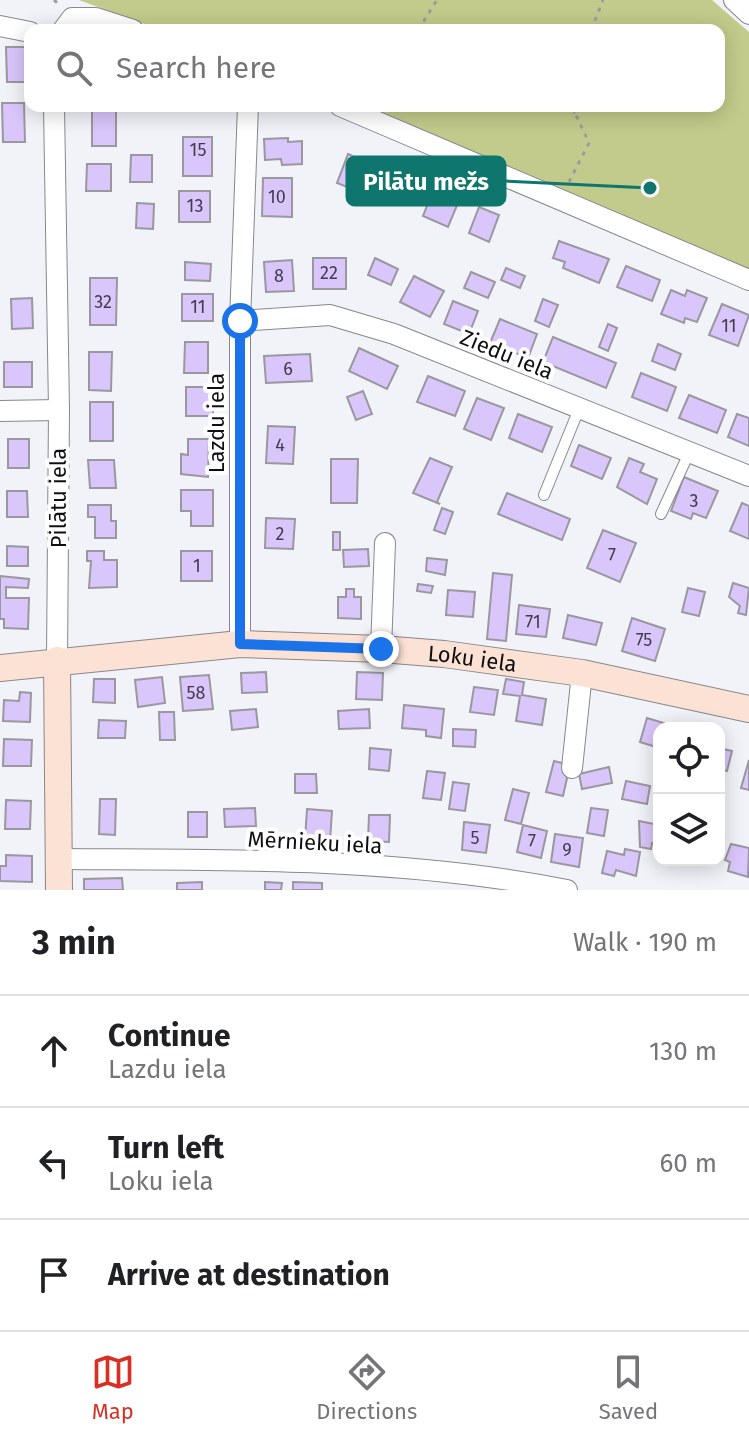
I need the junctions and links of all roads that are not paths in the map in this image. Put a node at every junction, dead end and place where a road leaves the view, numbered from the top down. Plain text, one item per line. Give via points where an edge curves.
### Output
1 (734, 0) edge
2 (749, 14) edge
3 (68, 24) edge
4 (114, 24) edge
5 (0, 26) edge
6 (24, 31) edge
7 (54, 112) edge
8 (248, 112) edge
9 (354, 112) edge
10 (749, 280) edge
11 (240, 321) junction
12 (579, 409) junction
13 (59, 410) junction
14 (0, 411) edge
15 (689, 453) junction
16 (749, 476) edge
17 (544, 495) dead end
18 (661, 514) dead end
19 (385, 543) dead end
20 (240, 644) junction
21 (381, 649) junction
22 (57, 660) junction
23 (0, 668) edge
24 (582, 673) junction
25 (749, 709) edge
26 (572, 768) dead end
27 (59, 859) junction
28 (59, 890) edge
29 (567, 890) edge

1 - 2 street
3 - 4 street via 72,18 96,18
5 - 6 street
7 - 13 street, Pilātu iela
8 - 11 street, Lazdu iela
9 - 10 street
11 - 12 street, Ziedu iela via 330,315 394,334
11 - 20 street, Lazdu iela
12 - 15 street, Ziedu iela
12 - 17 lane
13 - 14 street
13 - 22 street, Pilātu iela
15 - 16 street, Ziedu iela
15 - 18 lane
19 - 21 street
20 - 21 street, Loku iela
20 - 22 street, Loku iela
21 - 24 street, Loku iela
22 - 23 street, Loku iela
22 - 27 street, Pilātu iela
24 - 25 street, Loku iela
24 - 26 street
27 - 28 street, Pilātu iela
27 - 29 street, Mērnieku iela via 330,864 512,879

